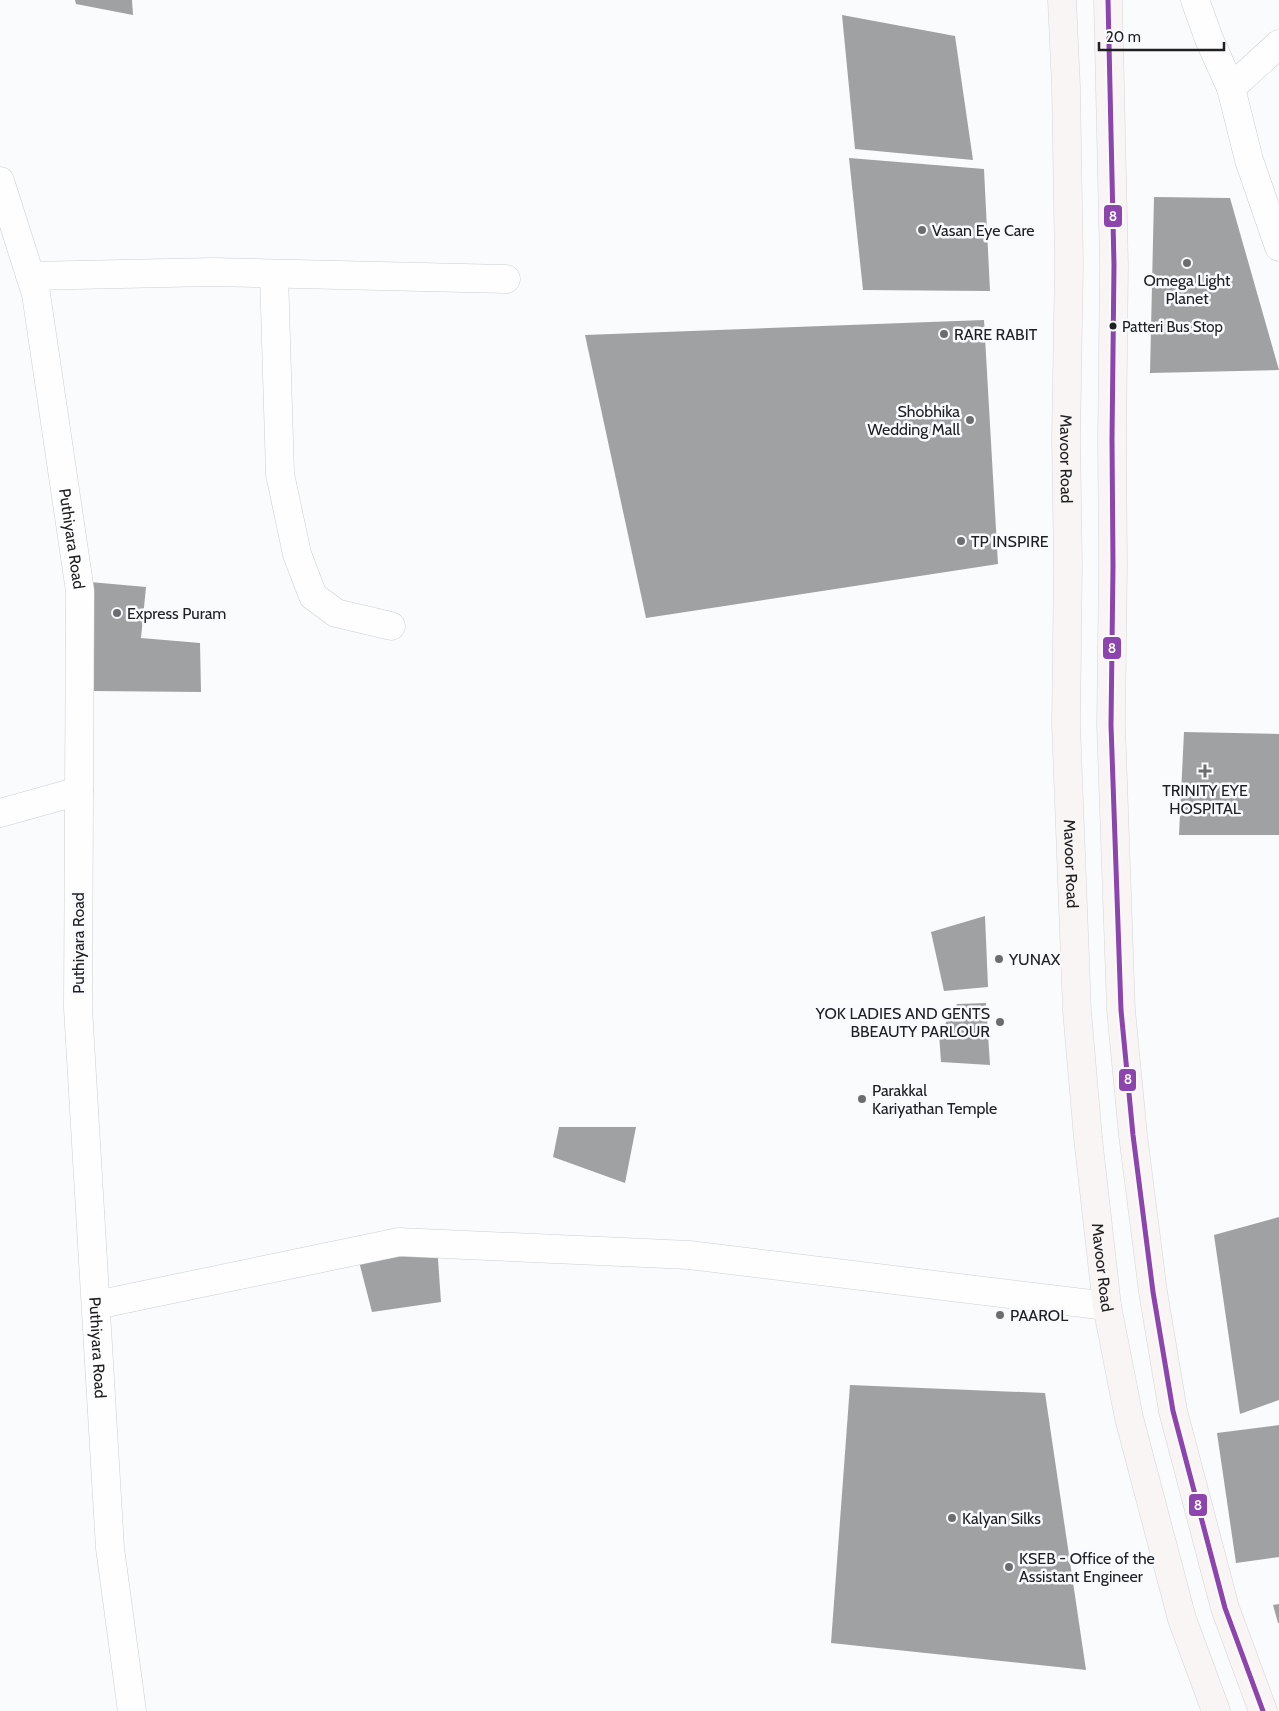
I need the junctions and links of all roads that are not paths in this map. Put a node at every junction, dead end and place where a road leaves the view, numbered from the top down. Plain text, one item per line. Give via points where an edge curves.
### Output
1 (1062, 0) edge
2 (1108, 0) edge
3 (1195, 0) edge
4 (1279, 44) edge
5 (1231, 88) junction
6 (0, 181) edge
7 (1279, 247) edge
8 (274, 274) junction
9 (30, 276) junction
10 (506, 278) dead end
11 (392, 626) dead end
12 (79, 791) junction
13 (0, 814) edge
14 (96, 1304) junction
15 (1107, 1306) junction
16 (132, 1711) edge
17 (1216, 1711) edge
18 (1263, 1711) edge

1 - 15 main road, Mavoor Road via 1070,264 1066,724 1071,885 1077,1011
2 - 18 main road via 1114,265 1111,726 1121,1010 1153,1292 1173,1411 1225,1608
3 - 5 street
4 - 5 street
5 - 7 street via 1249,160
6 - 9 street, Puthiyara Road
8 - 9 street
8 - 10 street
8 - 11 street via 280,474 297,554 313,596 336,613
9 - 12 street, Puthiyara Road via 36,294 80,591
12 - 13 street
12 - 14 street, Puthiyara Road via 78,1008
14 - 15 street via 399,1242 689,1255
14 - 16 street, Puthiyara Road via 110,1548
15 - 17 main road, Mavoor Road via 1129,1418 1182,1619

